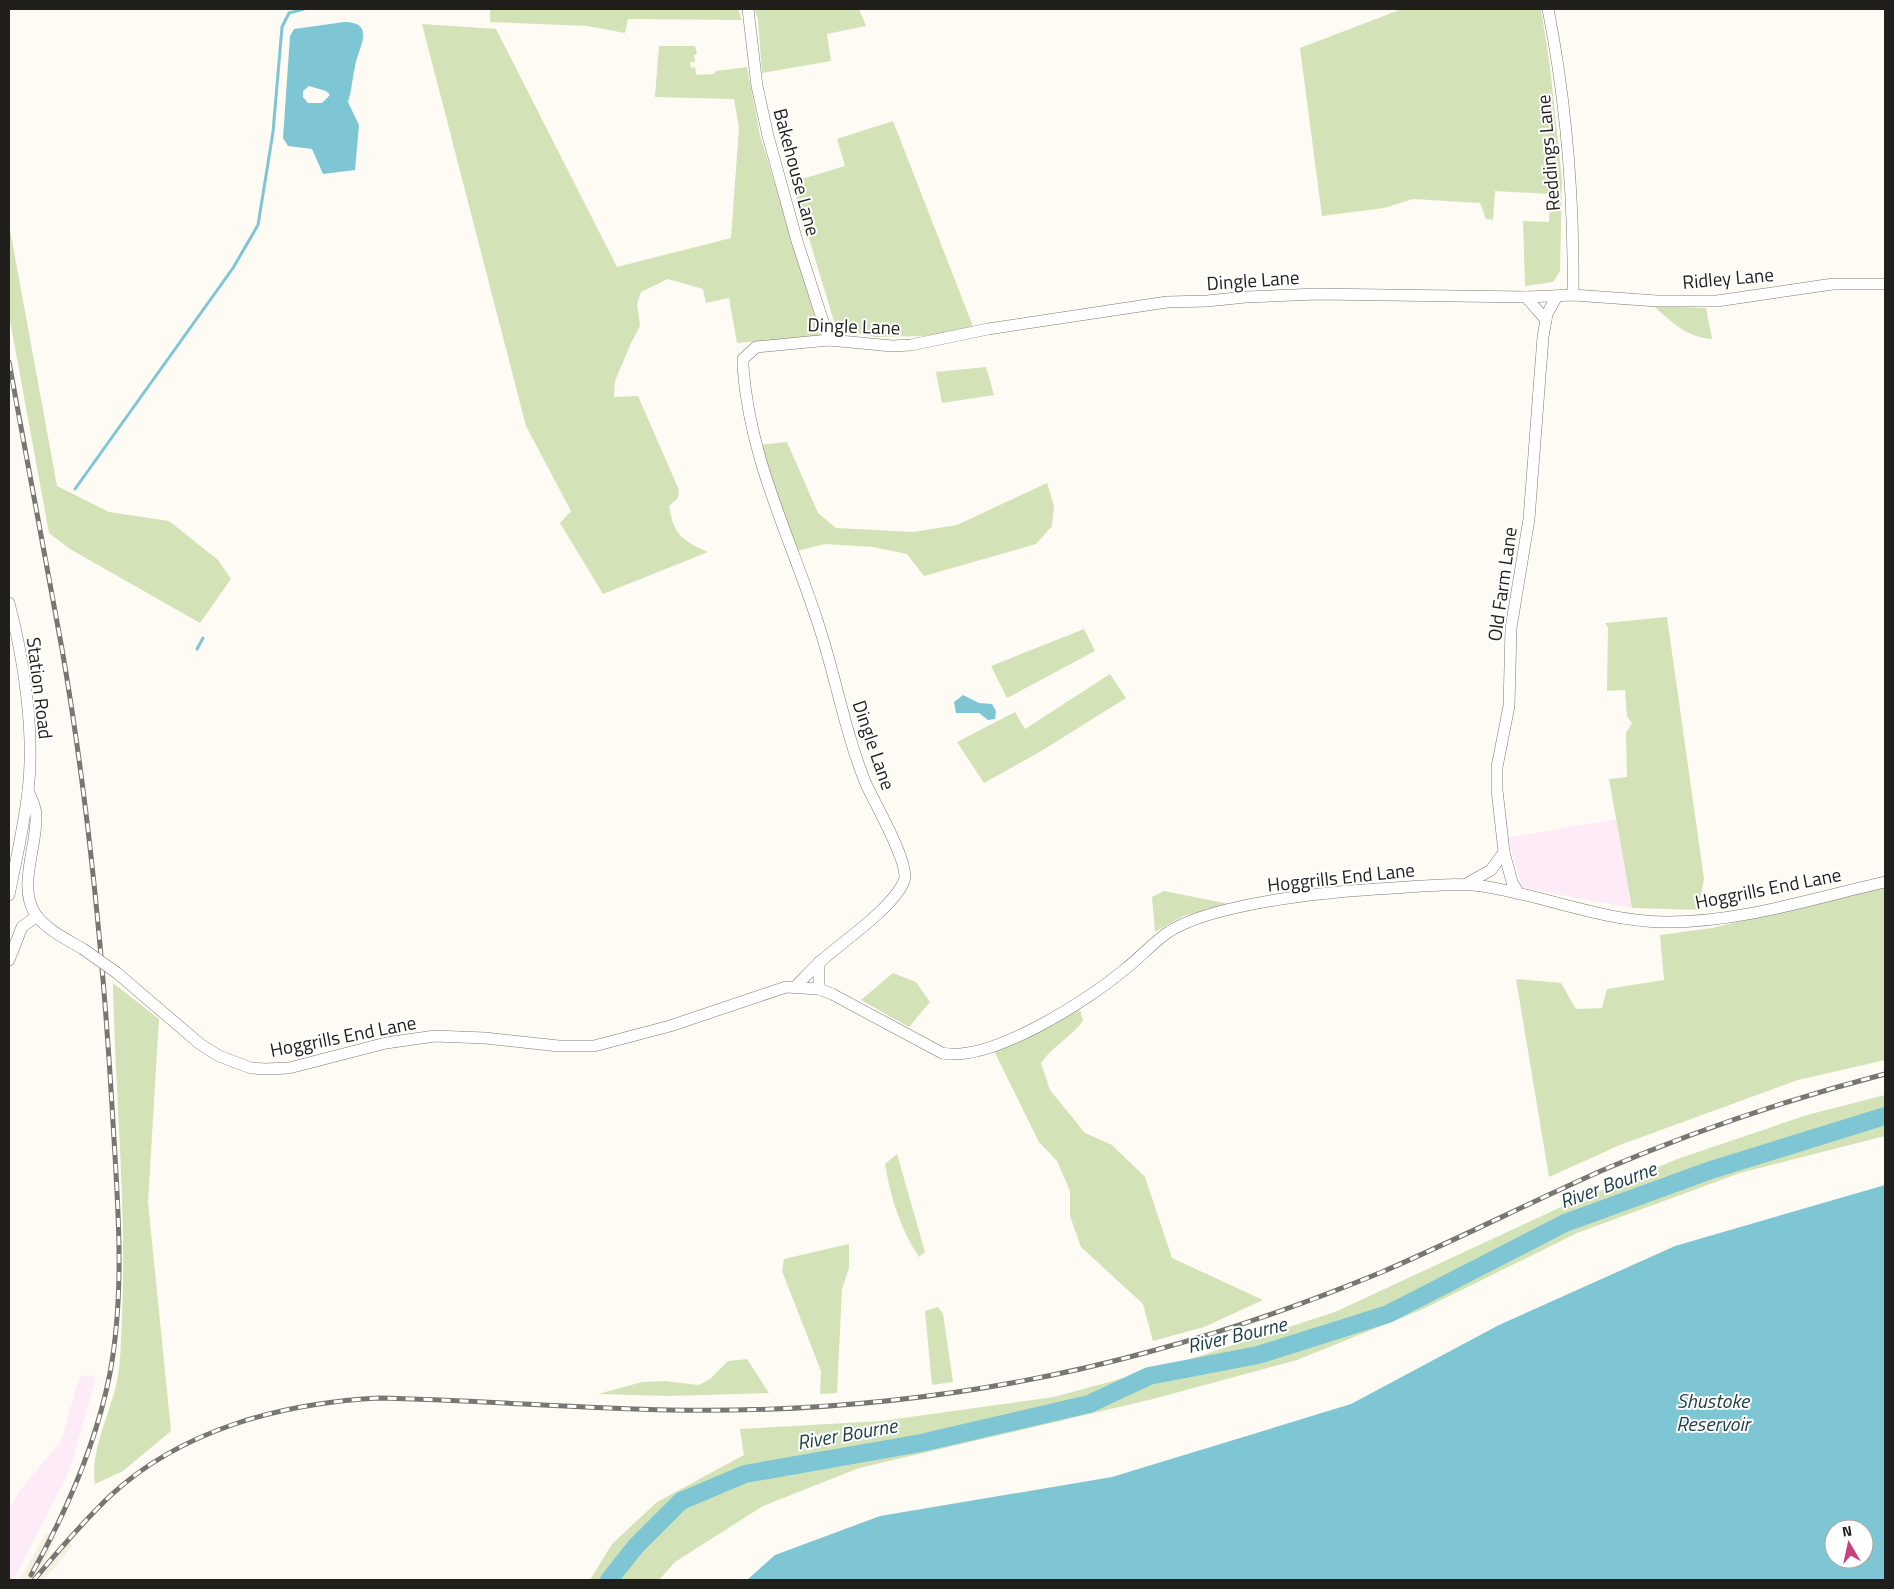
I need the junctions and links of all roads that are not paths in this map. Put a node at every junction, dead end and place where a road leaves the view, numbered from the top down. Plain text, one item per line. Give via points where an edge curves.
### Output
1 (748, 9) edge
2 (1548, 9) edge
3 (1885, 284) edge
4 (1573, 295) junction
5 (1557, 296) junction
6 (1526, 297) junction
7 (1546, 320) junction
8 (829, 340) junction
9 (9, 603) edge
10 (28, 791) junction
11 (1504, 852) junction
12 (1885, 882) edge
13 (1466, 884) junction
14 (1519, 894) junction
15 (9, 895) edge
16 (36, 916) junction
17 (9, 960) edge
18 (819, 962) junction
19 (796, 986) junction
20 (819, 989) junction

1 - 8 street, Bakehouse Lane via 768,136 799,249
2 - 4 street, Reddings Lane via 1568,162
3 - 4 street, Ridley Lane via 1810,287 1717,300 1657,301
4 - 5 street, Dingle Lane
5 - 6 street, Dingle Lane
5 - 7 street, Old Farm Lane
6 - 7 street
6 - 8 street, Dingle Lane via 1317,294 1246,297 1207,302 1167,302 988,329 911,345
7 - 11 street, Old Farm Lane via 1529,519 1511,628 1509,706 1497,767
8 - 18 street, Dingle Lane via 756,347 743,358 750,412 764,476 817,618 856,757 905,871 904,881 892,898
9 - 10 street, Station Road via 30,729
10 - 15 street, Station Road
10 - 16 street via 36,818 28,892
11 - 13 street via 1490,870
11 - 14 street, Old Farm Lane via 1512,882
12 - 14 street, Hoggrills End Lane via 1734,916 1667,922 1596,913
13 - 14 street, Hoggrills End Lane
13 - 20 street, Hoggrills End Lane via 1310,894 1191,920 1163,936 1123,972 1089,996 1015,1037 967,1054 942,1053 865,1010
16 - 17 street via 22,927
16 - 19 street, Hoggrills End Lane, bridge via 116,973 194,1039 219,1056 250,1068 276,1070 386,1043 435,1036 594,1046
18 - 19 street, Dingle Lane
18 - 20 street
19 - 20 street, Hoggrills End Lane

